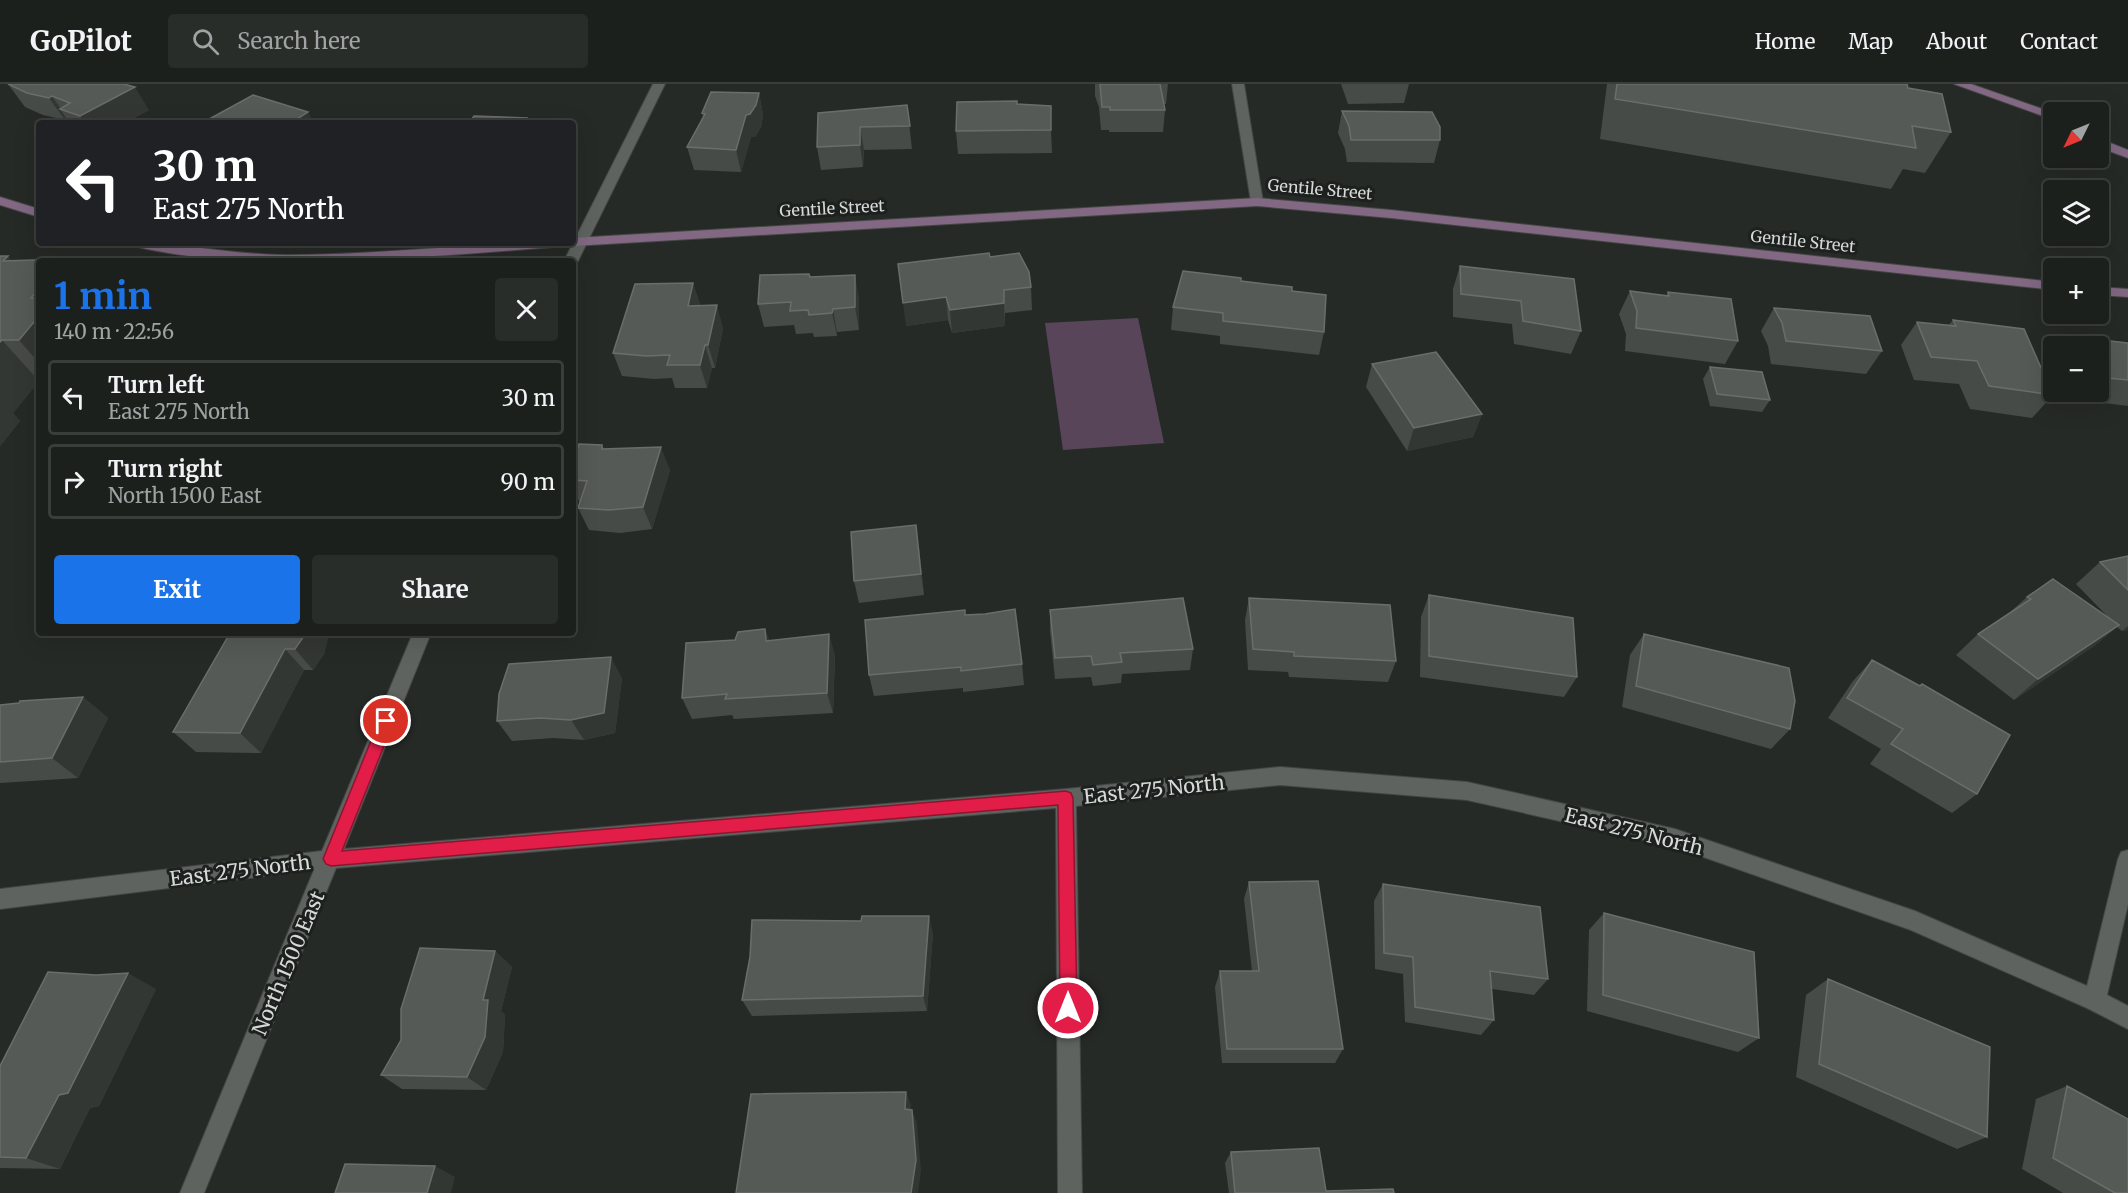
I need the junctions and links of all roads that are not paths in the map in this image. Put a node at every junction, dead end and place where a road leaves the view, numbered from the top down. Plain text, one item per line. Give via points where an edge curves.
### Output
1 (659, 84) edge
2 (1238, 84) edge
3 (1960, 84) edge
4 (1997, 97) junction
5 (2043, 113) edge
6 (2043, 118) edge
7 (2109, 136) edge
8 (2128, 142) edge
9 (2109, 146) edge
10 (2128, 154) edge
11 (0, 201) edge
12 (1257, 202) junction
13 (36, 212) edge
14 (577, 241) edge
15 (159, 246) edge
16 (516, 246) edge
17 (306, 258) edge
18 (306, 258) edge
19 (2043, 285) edge
20 (2109, 292) edge
21 (2128, 293) edge
22 (421, 636) edge
23 (1066, 798) junction
24 (331, 859) junction
25 (2128, 859) edge
26 (0, 899) edge
27 (2096, 1000) junction
28 (2128, 1018) edge
29 (192, 1193) edge
30 (1070, 1193) edge

1 - 14 street
2 - 12 street
3 - 4 street
4 - 5 street
4 - 6 street
7 - 8 street
9 - 10 street
11 - 13 street
12 - 14 street, Gentile Street
12 - 19 street, Gentile Street
15 - 18 street via 232,257
16 - 17 street
20 - 21 street
22 - 24 street, North 1500 East
23 - 24 street, East 275 North
23 - 27 street, East 275 North via 1280,777 1467,791 1675,838 1915,921
23 - 30 street
24 - 26 street, East 275 North
24 - 29 street, North 1500 East
25 - 27 street
27 - 28 street, East 275 North

